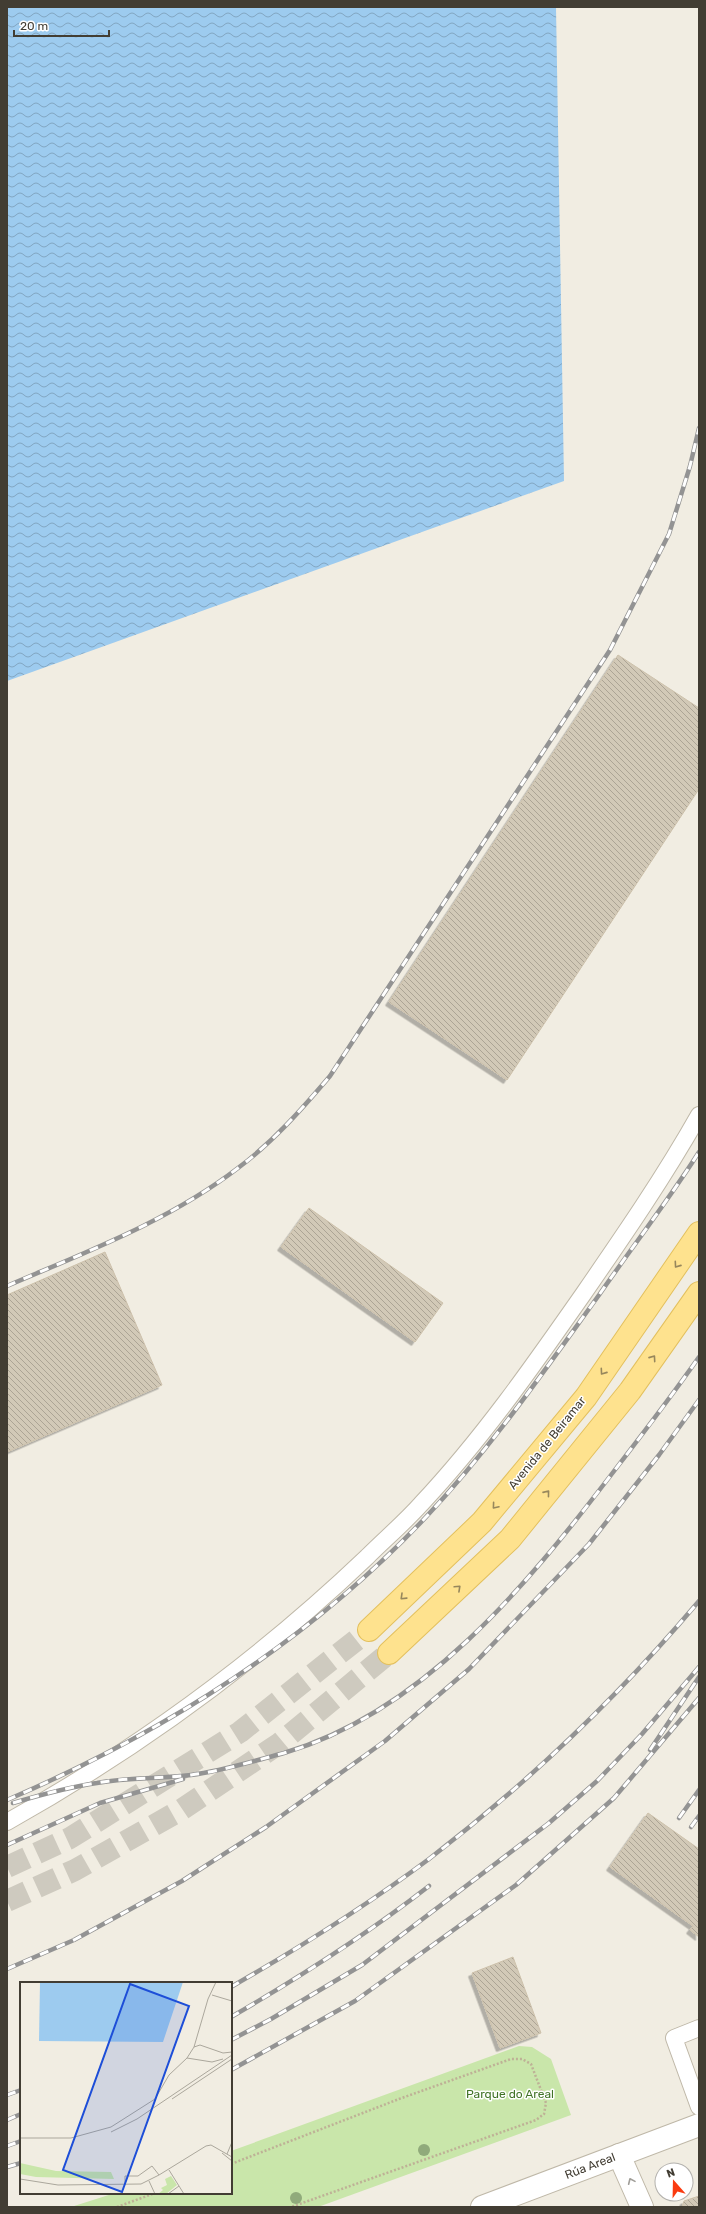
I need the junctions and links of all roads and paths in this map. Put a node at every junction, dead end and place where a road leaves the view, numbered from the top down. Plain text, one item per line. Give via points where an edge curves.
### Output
1 (699, 1116) edge
2 (699, 1233) edge
3 (699, 1293) edge
4 (369, 1630) tunnel mouth
5 (389, 1653) tunnel mouth
6 (7, 1822) edge
7 (699, 2028) edge
8 (699, 2107) edge
9 (699, 2125) edge
10 (619, 2155) junction
11 (232, 2164) edge
12 (152, 2194) edge
13 (117, 2207) edge
14 (291, 2207) edge
15 (482, 2207) edge
16 (642, 2207) edge

1 - 6 lane via 671,1166 516,1389 467,1452 420,1506 288,1629 180,1712 64,1790
2 -> 4 main road, Avenida de Beiramar via 586,1397 487,1516
5 -> 3 main road via 510,1539 630,1391
7 - 8 lane via 674,2038
9 - 10 street, Rúa Areal
10 - 15 street, Rúa Areal
16 -> 10 street
11 - 14 path via 511,2059 522,2059 531,2064 546,2104 544,2114 536,2120
12 - 13 path

